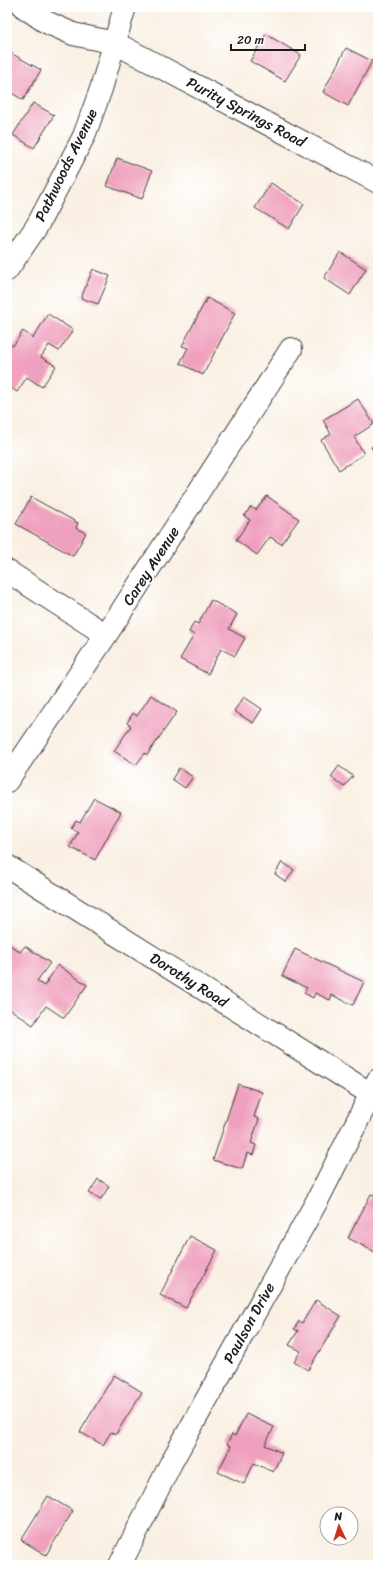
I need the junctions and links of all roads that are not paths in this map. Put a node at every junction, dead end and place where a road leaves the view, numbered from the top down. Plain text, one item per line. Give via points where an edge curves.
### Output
1 (24, 7) edge
2 (126, 7) edge
3 (115, 43) junction
4 (378, 182) edge
5 (7, 270) edge
6 (292, 349) dead end
7 (7, 571) edge
8 (106, 635) junction
9 (7, 781) edge
10 (7, 866) edge
11 (374, 1087) edge
12 (120, 1565) edge

1 - 3 street, Purity Springs Road via 46,22 73,34
2 - 3 street, Pathwoods Avenue
3 - 4 street, Purity Springs Road
3 - 5 street, Pathwoods Avenue via 84,136 37,226
6 - 8 street, Carey Avenue
7 - 8 street
8 - 9 street, Carey Avenue
10 - 11 street, Dorothy Road
11 - 12 street, Paulson Drive via 317,1201 171,1463

